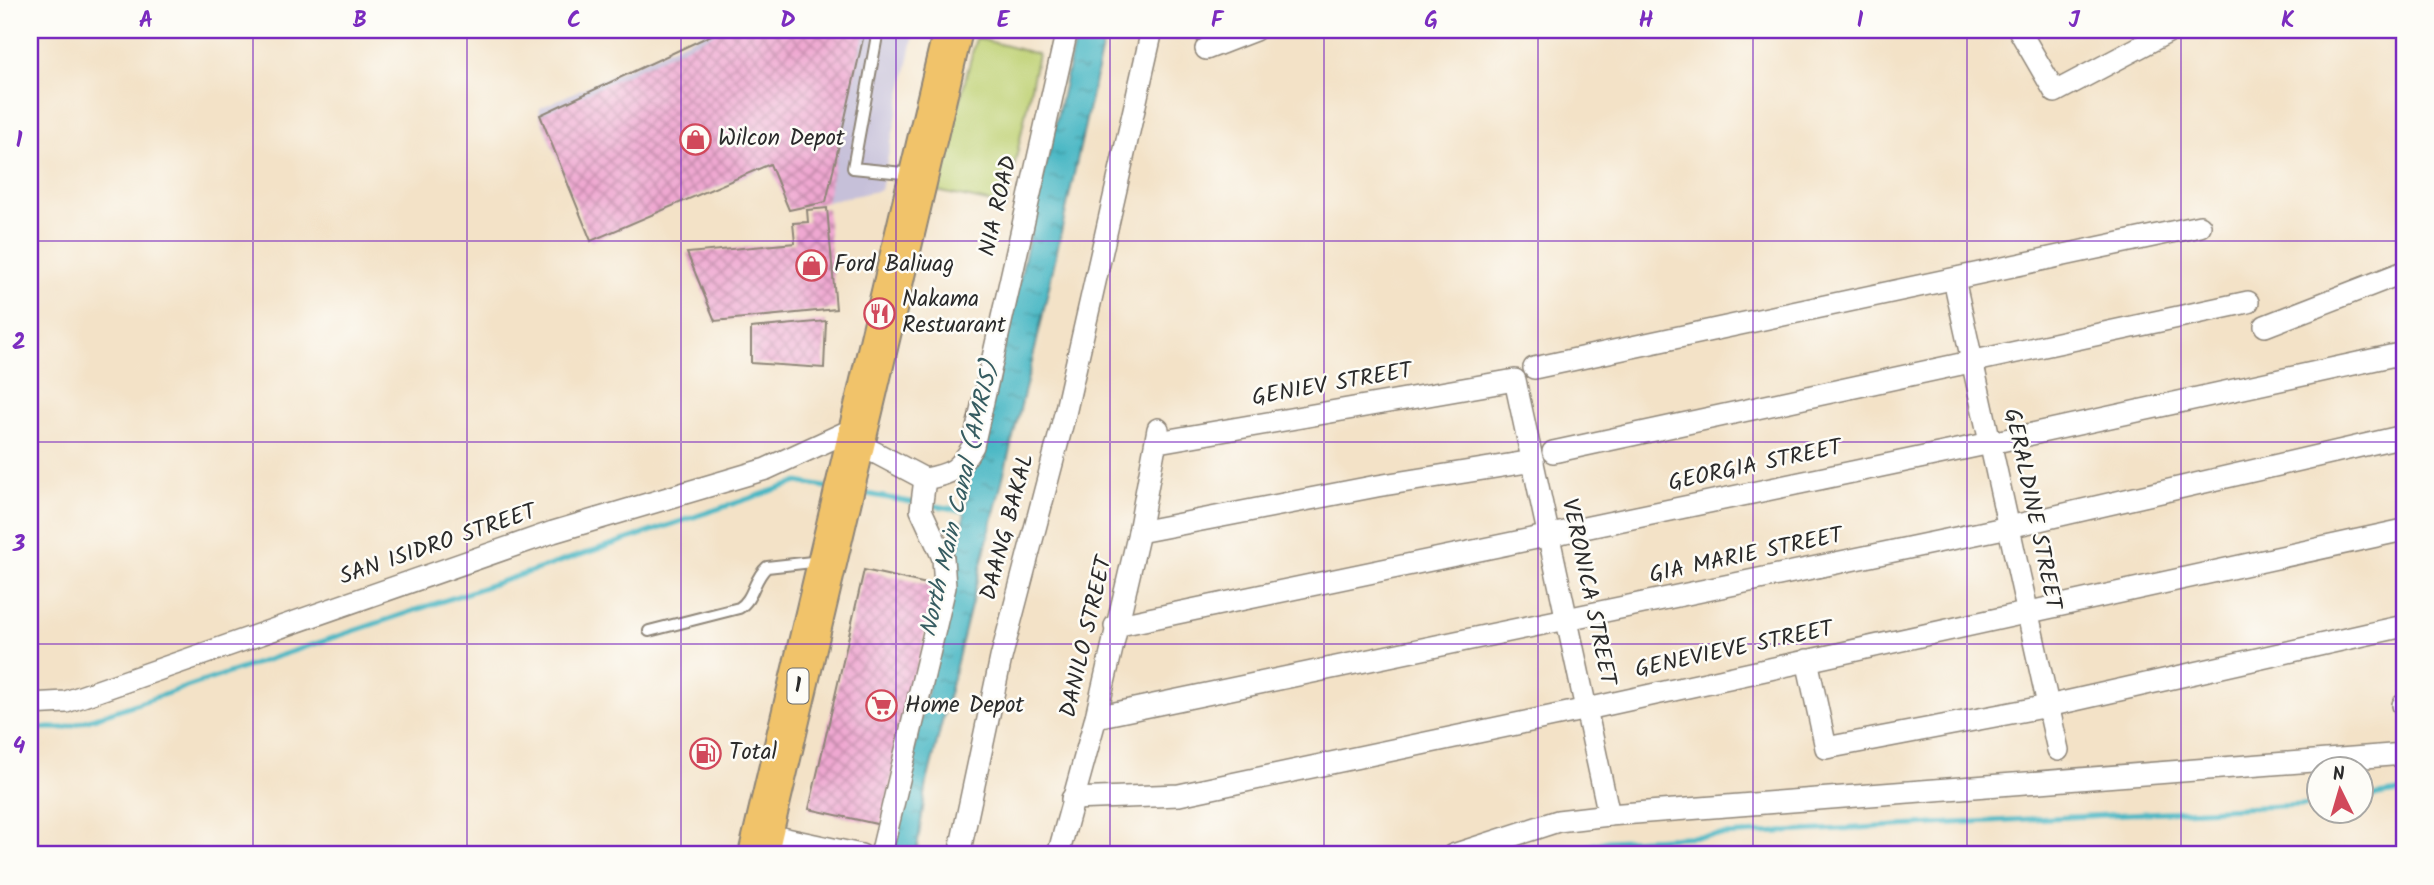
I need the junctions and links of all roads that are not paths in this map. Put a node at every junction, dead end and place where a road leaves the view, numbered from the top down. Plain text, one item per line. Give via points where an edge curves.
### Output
1 (878, 30) edge
2 (953, 30) edge
3 (1067, 30) edge
4 (1152, 30) edge
5 (1255, 30) edge
6 (2019, 30) edge
7 (2172, 30) edge
8 (1206, 49) dead end
9 (917, 175) junction
10 (2200, 226) dead end
11 (2404, 272) edge
12 (1954, 279) junction
13 (2248, 302) dead end
14 (2265, 326) dead end
15 (2404, 353) edge
16 (1973, 361) junction
17 (1534, 368) dead end
18 (1515, 380) joint
19 (1158, 436) joint
20 (2404, 436) edge
21 (857, 443) junction
22 (1991, 443) junction
23 (1553, 452) dead end
24 (1533, 461) junction
25 (923, 495) junction
26 (2009, 527) junction
27 (2404, 530) edge
28 (1139, 532) junction
29 (1550, 536) junction
30 (828, 561) junction
31 (2027, 611) junction
32 (1568, 621) junction
33 (1115, 626) junction
34 (2404, 626) edge
35 (649, 631) dead end
36 (1807, 660) junction
37 (30, 704) edge
38 (2048, 706) junction
39 (1587, 709) junction
40 (1096, 717) junction
41 (2058, 750) dead end
42 (2404, 754) edge
43 (1072, 799) junction
44 (1609, 815) junction
45 (761, 845) edge
46 (862, 855) edge
47 (881, 855) edge
48 (959, 855) edge
49 (1058, 855) edge
50 (1453, 855) edge

1 - 9 lane via 853,168
2 - 9 highway, 1
3 - 25 street, NIA ROAD via 974,446 961,466
4 - 48 street, DAANG BAKAL via 1065,414 1001,658
5 - 8 street
6 - 7 street via 2055,92
9 - 21 highway, 1
10 - 12 street
11 - 14 street
12 - 16 street, GERALDINE STREET
12 - 17 street
13 - 16 street
15 - 22 street, GEORGIA STREET
16 - 22 street, GERALDINE STREET
16 - 23 street
18 - 19 street, GENIEV STREET
18 - 24 street, VERONICA STREET
19 - 28 street, DANILO STREET
20 - 26 street, GIA MARIE STREET
21 - 25 street
21 - 30 highway, 1
21 - 37 street, SAN ISIDRO STREET via 553,532 66,702
22 - 26 street, GERALDINE STREET
22 - 29 street, GEORGIA STREET
24 - 28 street
24 - 29 street, VERONICA STREET
25 - 47 street via 943,558 945,587
26 - 31 street, GERALDINE STREET
26 - 32 street, GIA MARIE STREET
27 - 31 street, GENEVIEVE STREET
28 - 33 street, DANILO STREET
29 - 32 street, VERONICA STREET
29 - 33 street, GEORGIA STREET
30 - 35 lane via 766,567 748,603 739,608
30 - 45 highway, 1
31 - 36 street, GENEVIEVE STREET
31 - 38 street, GERALDINE STREET
32 - 39 street, VERONICA STREET
32 - 40 street, GIA MARIE STREET
33 - 40 street, DANILO STREET
34 - 38 street
36 - 38 street via 1826,748
36 - 39 street, GENEVIEVE STREET
38 - 41 street, GERALDINE STREET
39 - 43 street, GENEVIEVE STREET via 1179,795
39 - 44 street, VERONICA STREET
40 - 43 street, DANILO STREET
42 - 44 street
43 - 49 street, DANILO STREET
44 - 50 street via 1558,821
45 - 46 street

